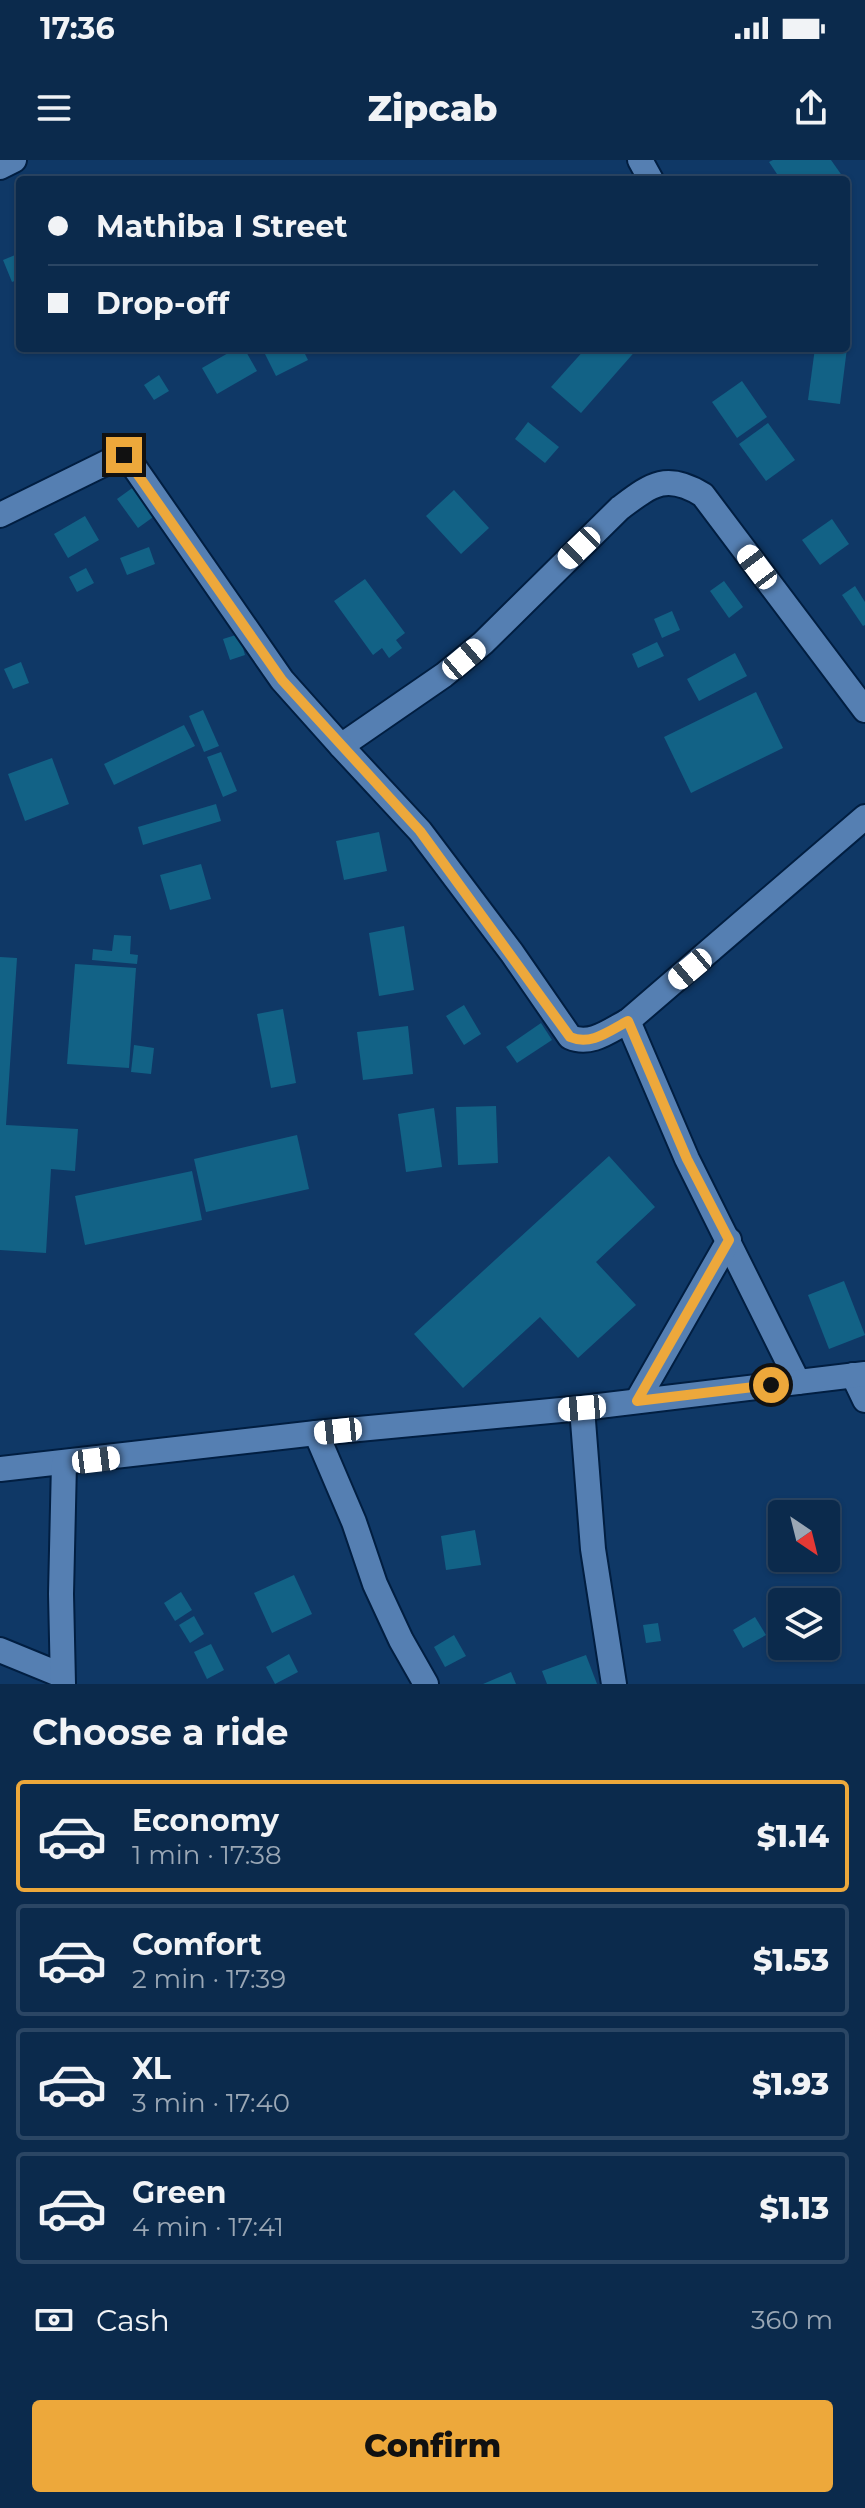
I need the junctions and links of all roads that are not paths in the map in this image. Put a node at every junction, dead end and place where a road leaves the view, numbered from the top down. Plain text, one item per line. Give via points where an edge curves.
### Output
1 (14, 160) edge
2 (0, 167) edge
3 (0, 515) edge
4 (865, 710) edge
5 (341, 746) junction
6 (865, 817) edge
7 (628, 1021) junction
8 (729, 1240) junction
9 (859, 1374) edge
10 (798, 1382) junction
11 (865, 1400) edge
12 (637, 1401) junction
13 (582, 1408) junction
14 (316, 1433) junction
15 (64, 1463) junction
16 (0, 1469) edge
17 (0, 1650) edge
18 (62, 1680) edge
19 (426, 1684) edge
20 (614, 1684) edge

1 - 2 street
3 - 5 street via 124,455 282,680
4 - 5 street via 703,495 684,483 662,483 620,508 444,675
5 - 7 street via 420,831 570,1037 593,1040
6 - 7 street
7 - 8 street via 687,1159
8 - 10 street
8 - 12 street
9 - 10 street
9 - 11 street
10 - 12 street
12 - 13 street
13 - 14 street
13 - 20 street via 593,1549
14 - 15 street
14 - 19 street via 375,1584
15 - 16 street
15 - 18 street
17 - 18 street

